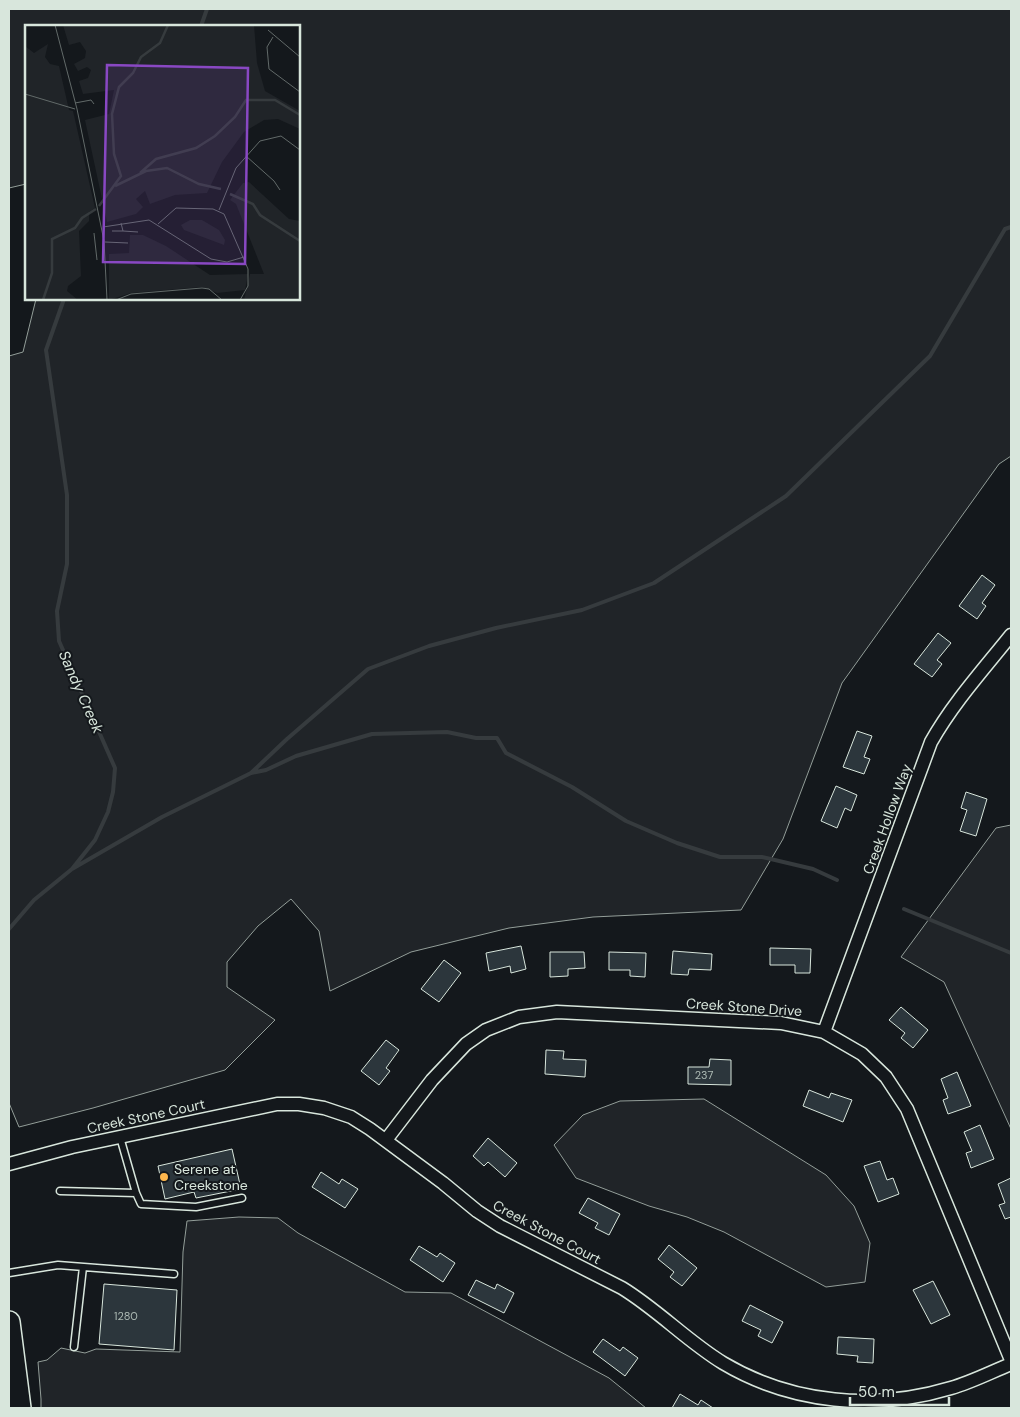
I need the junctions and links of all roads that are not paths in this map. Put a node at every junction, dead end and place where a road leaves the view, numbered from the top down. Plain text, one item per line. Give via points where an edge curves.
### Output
1 (1011, 637) edge
2 (824, 1032) junction
3 (120, 1137) junction
4 (386, 1140) junction
5 (9, 1164) edge
6 (60, 1191) dead end
7 (136, 1193) junction
8 (242, 1198) dead end
9 (83, 1267) junction
10 (9, 1273) edge
11 (174, 1274) dead end
12 (9, 1322) edge
13 (74, 1347) dead end
14 (1011, 1360) edge
15 (1011, 1364) edge
16 (20, 1408) edge

1 - 2 street, Creek Hollow Way via 952,708 931,742
2 - 4 street, Creek Stone Drive via 781,1023 566,1012 519,1017 486,1030 466,1044 432,1080
2 - 14 street, Creek Stone Drive via 862,1054 886,1077 907,1109
3 - 4 street, Creek Stone Court via 236,1111 292,1104 324,1108 351,1117
3 - 5 street, Creek Stone Court
3 - 7 lane
4 - 15 street, Creek Stone Court via 500,1226 641,1299 724,1363 797,1394 857,1402 890,1401 952,1388
6 - 7 lane
7 - 8 lane via 141,1204 150,1205 196,1207
9 - 10 lane via 58,1265
9 - 11 lane
9 - 13 lane
12 - 16 highway

